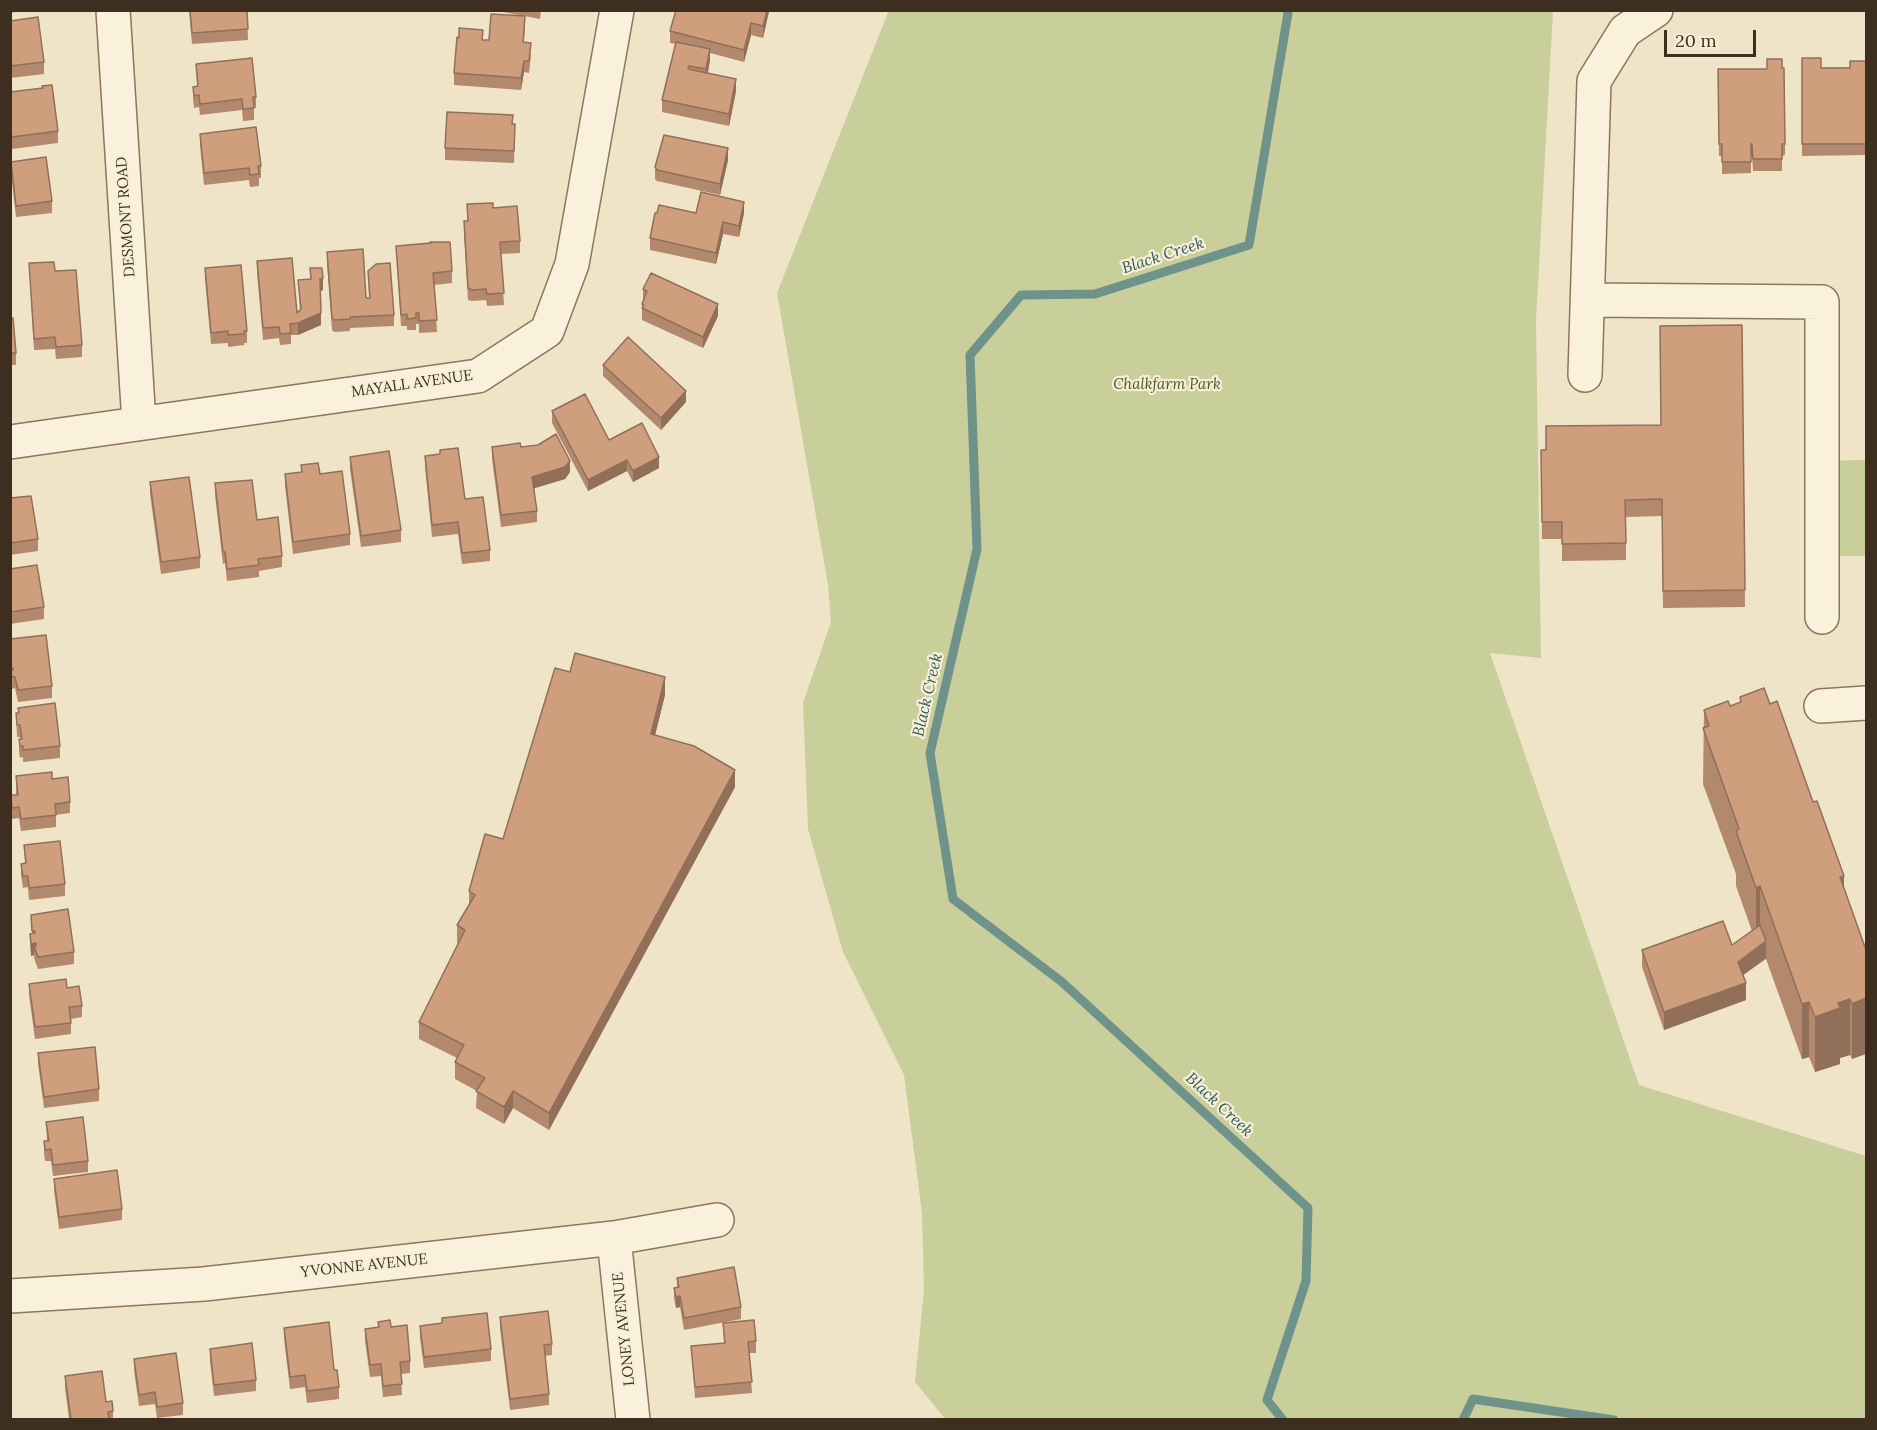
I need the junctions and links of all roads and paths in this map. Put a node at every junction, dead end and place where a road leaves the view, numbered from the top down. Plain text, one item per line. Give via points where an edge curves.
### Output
1 (113, 10) edge
2 (617, 10) edge
3 (1656, 10) edge
4 (1588, 300) junction
5 (1585, 375) dead end
6 (139, 423) junction
7 (10, 442) edge
8 (1822, 617) dead end
9 (1866, 703) edge
10 (1821, 706) dead end
11 (717, 1220) dead end
12 (614, 1238) junction
13 (10, 1296) edge
14 (633, 1419) edge

1 - 6 street, DESMONT ROAD
2 - 6 street, MAYALL AVENUE via 572,264 547,331 478,376
3 - 4 street via 1625,31 1594,81
4 - 5 street
4 - 8 street via 1822,302
6 - 7 street, MAYALL AVENUE
9 - 10 street
11 - 12 street, YVONNE AVENUE
12 - 13 street, YVONNE AVENUE via 204,1284
12 - 14 street, LONEY AVENUE

